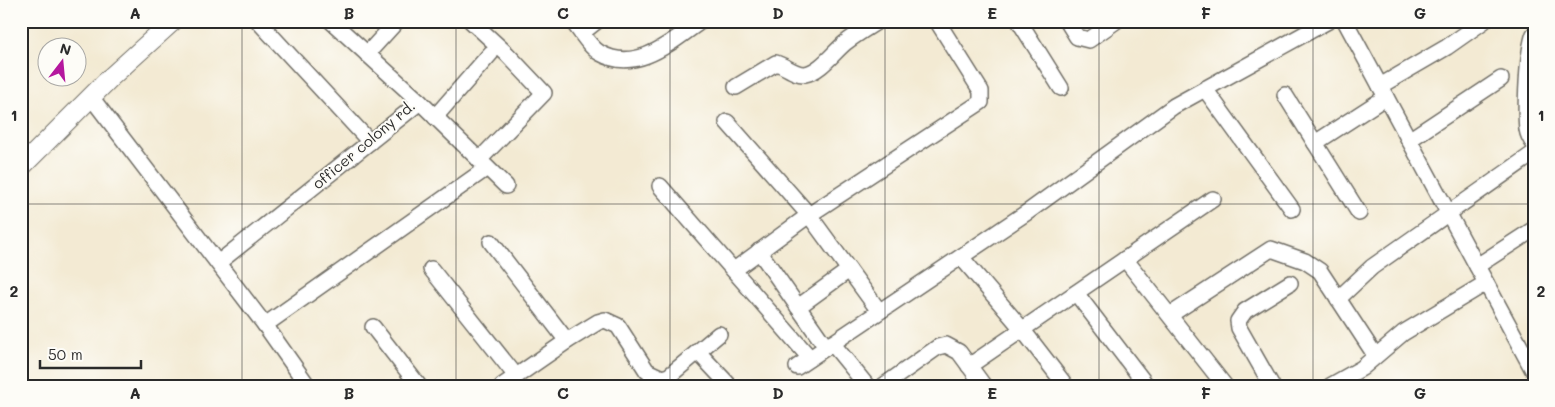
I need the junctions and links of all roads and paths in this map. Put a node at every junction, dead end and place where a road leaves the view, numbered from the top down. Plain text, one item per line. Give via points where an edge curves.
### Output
1 (173, 21) edge
2 (258, 21) edge
3 (397, 21) edge
4 (471, 21) edge
5 (572, 21) edge
6 (597, 21) edge
7 (701, 21) edge
8 (878, 21) edge
9 (937, 21) edge
10 (1019, 21) edge
11 (1067, 21) edge
12 (1116, 21) edge
13 (1328, 21) edge
14 (1345, 21) edge
15 (1484, 21) edge
16 (333, 22) edge
17 (582, 33) junction
18 (1534, 34) edge
19 (492, 53) dead end
20 (367, 54) junction
21 (1501, 79) dead end
22 (736, 87) dead end
23 (1061, 88) dead end
24 (1204, 89) junction
25 (1383, 91) junction
26 (1285, 95) dead end
27 (91, 96) junction
28 (420, 102) junction
29 (435, 117) junction
30 (727, 122) dead end
31 (1409, 140) junction
32 (370, 142) junction
33 (1315, 143) junction
34 (1534, 144) edge
35 (1534, 153) edge
36 (483, 164) junction
37 (21, 166) edge
38 (506, 186) dead end
39 (660, 186) dead end
40 (1213, 199) dead end
41 (1292, 209) dead end
42 (1359, 212) dead end
43 (1448, 213) junction
44 (809, 214) junction
45 (1534, 229) edge
46 (491, 242) dead end
47 (759, 251) junction
48 (961, 257) junction
49 (1125, 259) junction
50 (218, 263) junction
51 (1477, 266) junction
52 (431, 269) dead end
53 (734, 270) junction
54 (849, 270) junction
55 (1290, 283) dead end
56 (1486, 283) junction
57 (1076, 293) junction
58 (1338, 299) junction
59 (798, 307) junction
60 (879, 311) junction
61 (1170, 315) junction
62 (265, 325) junction
63 (373, 327) dead end
64 (1022, 328) junction
65 (719, 334) dead end
66 (567, 342) junction
67 (829, 345) junction
68 (698, 352) junction
69 (1376, 356) junction
70 (810, 358) junction
71 (969, 366) junction
72 (797, 367) dead end
73 (1534, 372) edge
74 (516, 376) junction
75 (727, 382) dead end
76 (308, 386) edge
77 (419, 386) edge
78 (502, 386) edge
79 (867, 386) edge
80 (884, 386) edge
81 (984, 386) edge
82 (1066, 386) edge
83 (1147, 386) edge
84 (1224, 386) edge
85 (1272, 386) edge
86 (1330, 386) edge

1 - 27 street
2 - 32 street
3 - 20 street
4 - 36 street via 544,93
5 - 17 street
6 - 17 street
7 - 17 street via 651,55 634,59 618,59 599,53
8 - 22 street via 806,74 798,74 785,65 776,64
9 - 44 street via 981,91 981,102
10 - 23 street
11 - 12 street via 1076,37 1089,40
13 - 24 street
14 - 25 street
15 - 25 street
16 - 20 street, officer colony rd.
18 - 34 street via 1530,52 1527,123 1528,136
19 - 29 street
20 - 28 street, officer colony rd.
21 - 31 street
24 - 41 street
24 - 48 street via 1153,120
25 - 31 street
25 - 33 street
26 - 33 street
27 - 37 street
27 - 50 street
28 - 29 street
28 - 32 street, officer colony rd.
29 - 36 street
30 - 44 street
31 - 43 street
32 - 50 street, officer colony rd.
33 - 42 street
35 - 43 street
36 - 38 street
36 - 62 street
39 - 53 street
40 - 49 street
43 - 51 street
43 - 58 street via 1372,267
44 - 47 street
44 - 54 street
45 - 51 street
46 - 66 street
47 - 53 street
47 - 59 street
48 - 60 street
48 - 64 street
49 - 57 street
49 - 61 street
50 - 62 street
51 - 56 street
52 - 74 street
53 - 70 street
54 - 59 street
54 - 60 street
55 - 85 street via 1244,311 1238,321
56 - 69 street via 1403,333
56 - 73 street
57 - 64 street
57 - 83 street
58 - 61 street via 1314,266 1271,249
58 - 69 street
59 - 67 street
60 - 67 street
61 - 84 street
62 - 76 street
63 - 77 street
64 - 71 street
64 - 82 street
65 - 68 street
66 - 68 street via 598,322 613,322 647,371 662,378
66 - 74 street
67 - 70 street
67 - 79 street
68 - 75 street
69 - 86 street
70 - 72 street
71 - 80 street via 959,352 946,345 938,347
71 - 81 street
74 - 78 street

